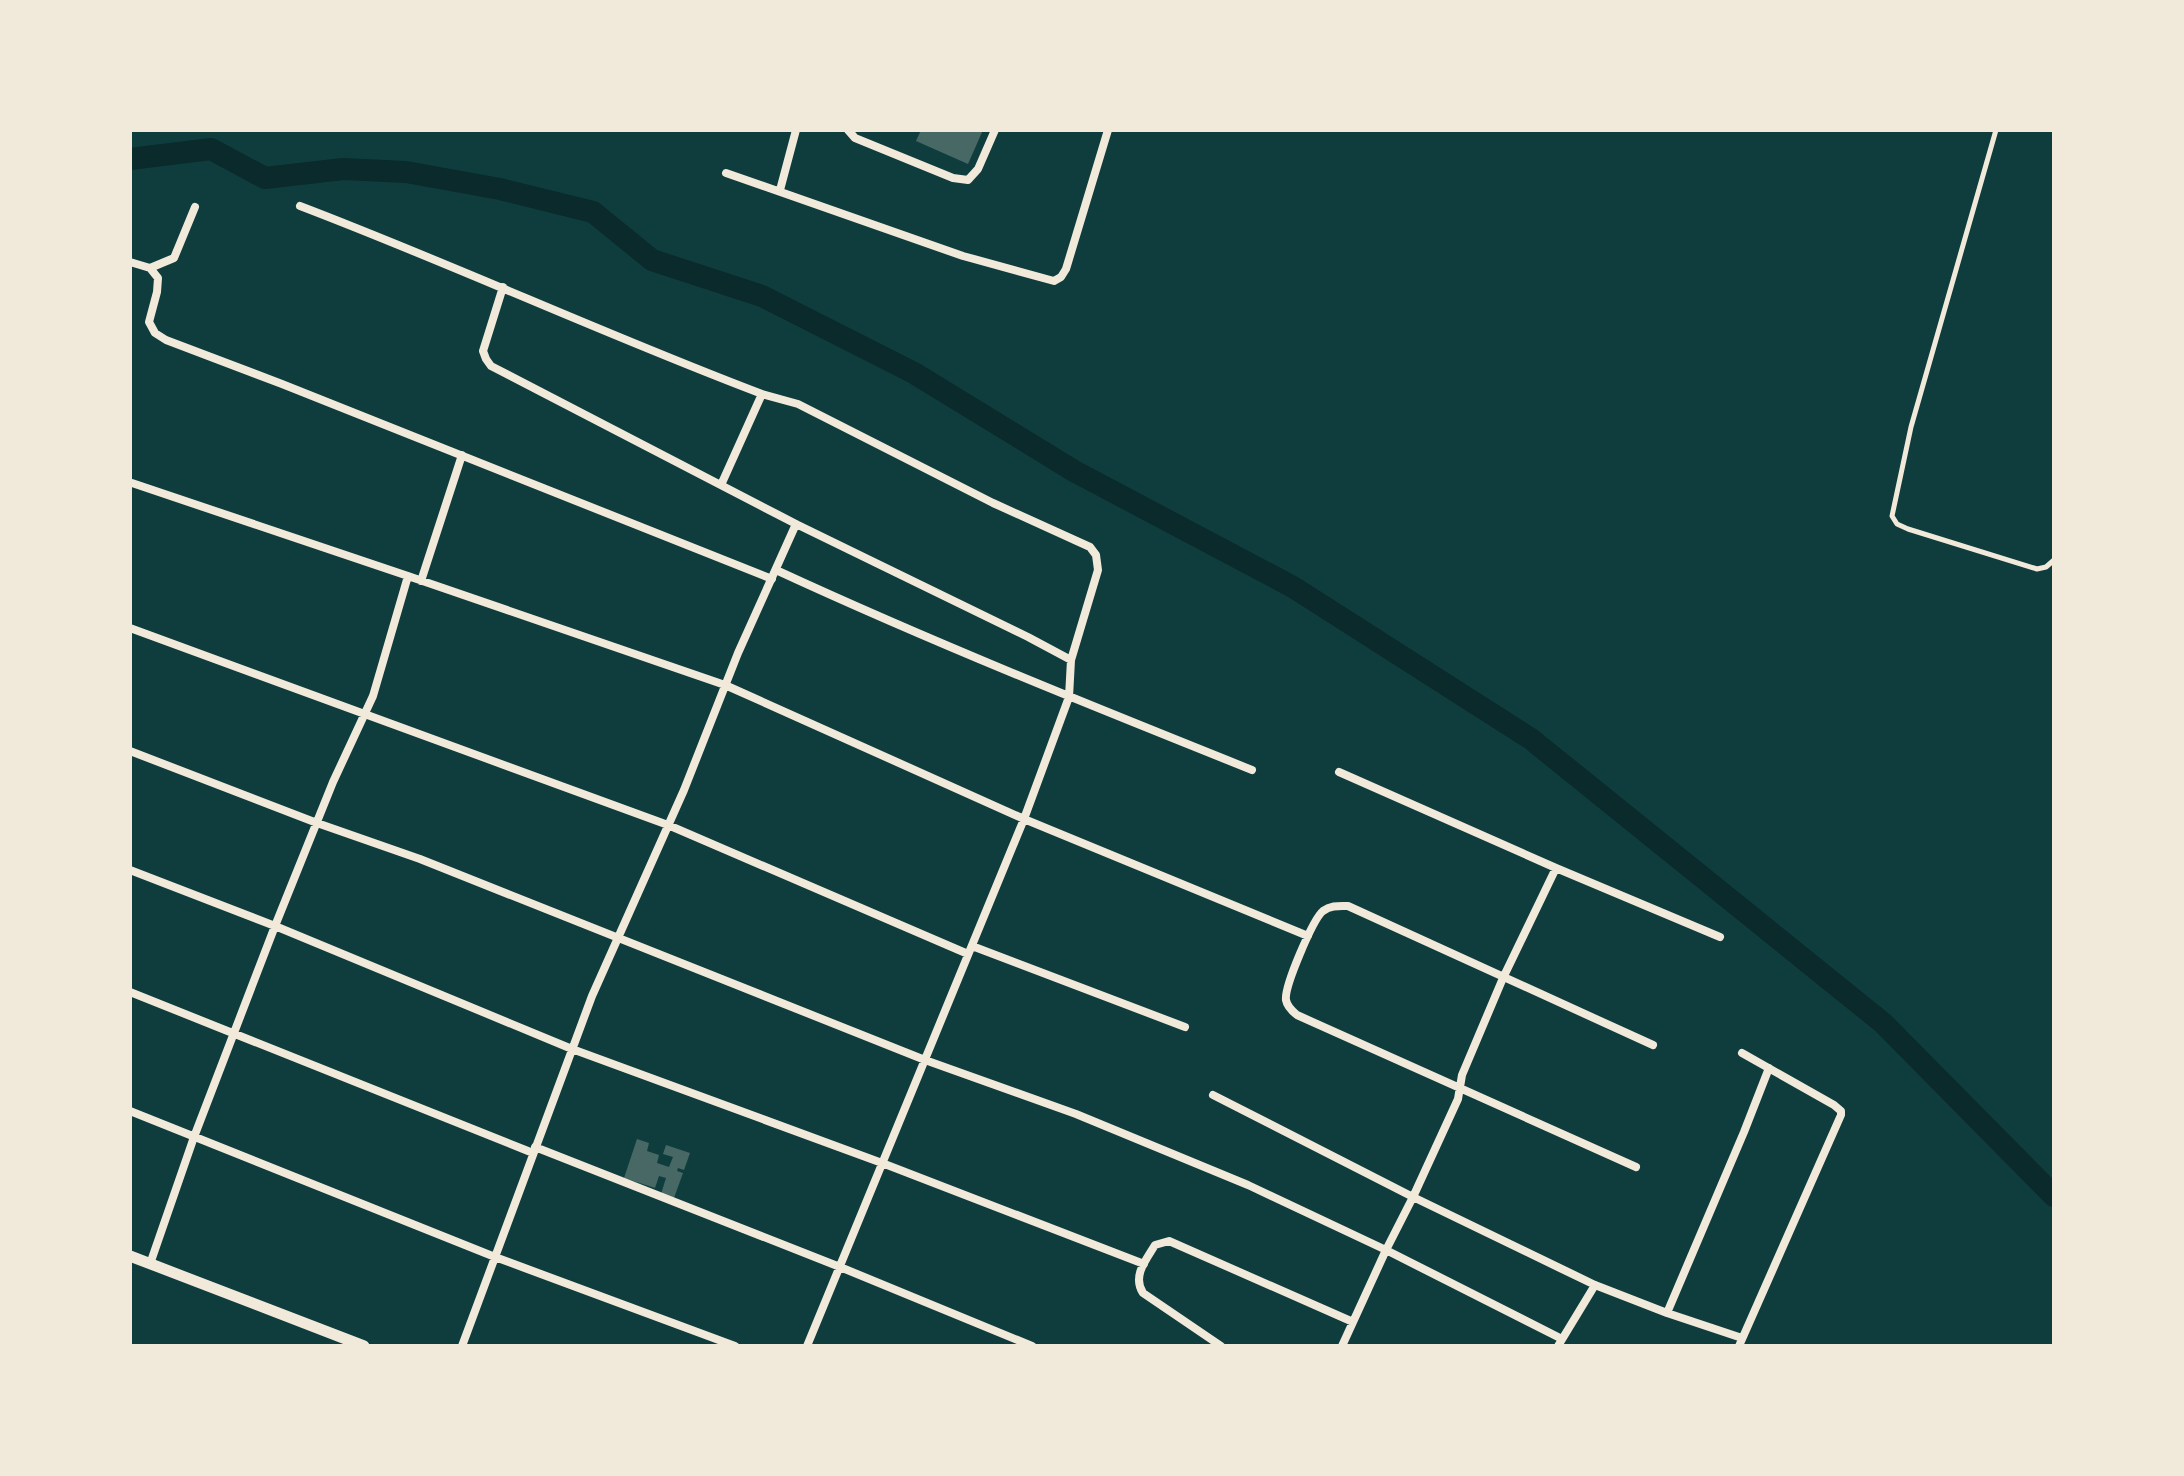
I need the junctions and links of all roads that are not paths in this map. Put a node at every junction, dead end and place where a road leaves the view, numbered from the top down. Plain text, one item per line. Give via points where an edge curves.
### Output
1 (796, 130) edge
2 (848, 130) edge
3 (995, 130) edge
4 (1108, 130) edge
5 (1996, 130) edge
6 (726, 173) dead end
7 (780, 190) junction
8 (300, 206) dead end
9 (195, 207) dead end
10 (130, 262) edge
11 (150, 268) junction
12 (503, 287) junction
13 (762, 394) junction
14 (462, 455) junction
15 (132, 483) edge
16 (721, 485) junction
17 (796, 524) junction
18 (2054, 560) edge
19 (774, 574) junction
20 (408, 576) junction
21 (421, 581) junction
22 (130, 628) edge
23 (1071, 660) junction
24 (725, 685) junction
25 (1069, 697) junction
26 (363, 715) junction
27 (130, 751) edge
28 (1252, 770) dead end
29 (1339, 772) dead end
30 (1024, 819) junction
31 (317, 823) junction
32 (668, 825) junction
33 (1556, 868) junction
34 (130, 870) edge
35 (275, 926) junction
36 (1308, 936) junction
37 (1720, 937) dead end
38 (618, 938) junction
39 (970, 950) junction
40 (1503, 978) junction
41 (130, 992) edge
42 (1185, 1027) dead end
43 (233, 1035) junction
44 (1653, 1045) dead end
45 (572, 1049) junction
46 (1742, 1053) dead end
47 (925, 1060) junction
48 (1769, 1068) junction
49 (1461, 1088) junction
50 (1213, 1095) dead end
51 (130, 1111) edge
52 (194, 1137) junction
53 (534, 1150) junction
54 (882, 1163) junction
55 (1636, 1167) dead end
56 (1413, 1197) junction
57 (1386, 1250) junction
58 (130, 1256) edge
59 (495, 1257) junction
60 (150, 1264) junction
61 (1144, 1264) junction
62 (840, 1267) junction
63 (1595, 1285) junction
64 (1667, 1313) junction
65 (1353, 1322) junction
66 (1560, 1342) edge
67 (1741, 1342) edge
68 (364, 1346) edge
69 (462, 1346) edge
70 (735, 1346) edge
71 (807, 1346) edge
72 (1032, 1346) edge
73 (1221, 1346) edge
74 (1342, 1346) edge

1 - 7 street
2 - 3 street via 855,138 968,180
4 - 7 street via 1066,269 1054,281 963,256
5 - 18 lane via 1911,427 1892,516 1908,529 2037,569
6 - 7 street
8 - 12 street
9 - 11 street via 174,258
10 - 11 street
11 - 14 street via 158,278 149,322 166,340
12 - 13 street
12 - 16 street via 483,351 491,366
13 - 16 street
13 - 23 street via 798,404 1090,547 1098,570
14 - 19 street
14 - 21 street
15 - 20 street
16 - 17 street
17 - 19 street
17 - 23 street
19 - 24 street
19 - 25 street
20 - 21 street
20 - 26 street
21 - 24 street
22 - 26 street
23 - 25 street
24 - 30 street
24 - 32 street
25 - 28 street
25 - 30 street
26 - 31 street
26 - 32 street
27 - 31 street
29 - 33 street
30 - 36 street
30 - 39 street
31 - 35 street
31 - 38 street
32 - 38 street
32 - 39 street
33 - 37 street
33 - 40 street
34 - 35 street
35 - 43 street
35 - 45 street
36 - 40 street via 1321,912 1348,906
36 - 49 street via 1287,989 1289,1008
38 - 45 street
38 - 47 street
39 - 42 street
39 - 47 street
40 - 44 street
40 - 49 street
41 - 43 street
43 - 52 street
43 - 53 street
45 - 53 street
45 - 54 street
46 - 48 street
47 - 54 street
47 - 57 street via 1133,1137
48 - 64 street
48 - 67 street via 1839,1108 1841,1115
49 - 55 street
49 - 56 street
50 - 56 street
51 - 52 street
52 - 59 street
52 - 60 street
53 - 59 street
53 - 62 street
54 - 61 street
54 - 62 street
56 - 57 street
56 - 63 street
57 - 65 street
57 - 66 street
58 - 60 street
59 - 69 street
59 - 70 street
60 - 68 street
61 - 65 street via 1155,1245 1169,1241
61 - 73 street via 1137,1282 1143,1293
62 - 71 street
62 - 72 street
63 - 64 street
63 - 66 street
64 - 67 street
65 - 74 street

